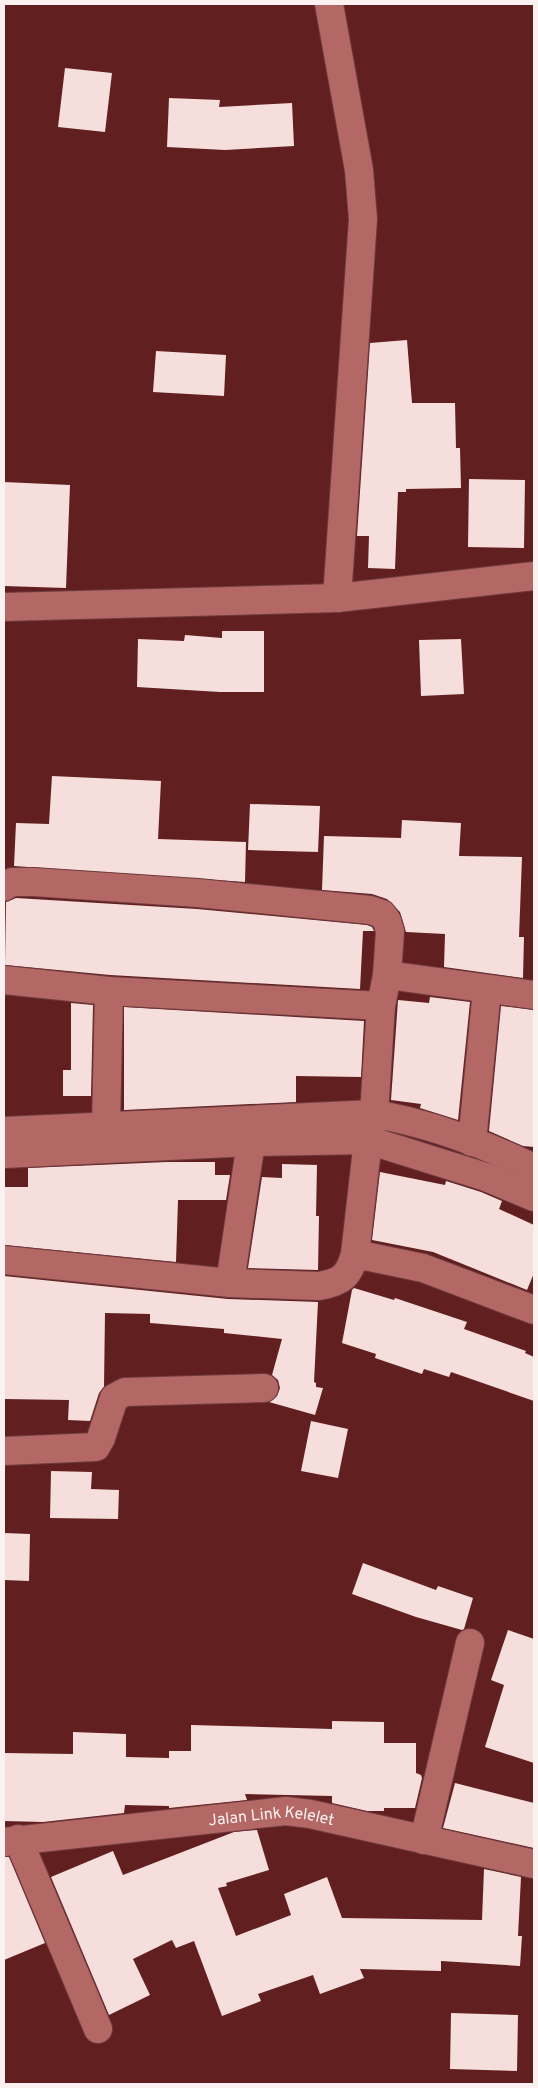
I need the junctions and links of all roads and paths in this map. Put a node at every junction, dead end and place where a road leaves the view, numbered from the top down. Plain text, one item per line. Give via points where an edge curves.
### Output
1 (329, 4) edge
2 (534, 576) edge
3 (337, 598) junction
4 (4, 607) edge
5 (4, 887) edge
6 (387, 974) junction
7 (4, 980) edge
8 (487, 990) junction
9 (109, 991) junction
10 (534, 995) edge
11 (381, 1006) junction
12 (106, 1126) junction
13 (371, 1127) junction
14 (4, 1131) edge
15 (144, 1136) junction
16 (251, 1142) junction
17 (472, 1142) junction
18 (4, 1154) edge
19 (534, 1168) edge
20 (534, 1197) edge
21 (355, 1254) junction
22 (4, 1260) edge
23 (230, 1283) junction
24 (534, 1310) edge
25 (264, 1388) dead end
26 (4, 1451) edge
27 (470, 1643) dead end
28 (424, 1840) junction
29 (11, 1841) edge
30 (534, 1864) edge
31 (98, 2029) dead end

1 - 3 street via 359,170 363,220
2 - 3 street
3 - 4 street
5 - 6 street via 12,882 33,882 198,893 374,910 384,917 390,931
6 - 8 street
6 - 11 street
7 - 9 street
8 - 10 street
8 - 17 street
9 - 11 street
9 - 12 street
11 - 13 street
12 - 14 street
12 - 15 street
13 - 15 street
13 - 16 street
13 - 17 street via 399,1118
13 - 20 street
13 - 21 street
15 - 16 street
15 - 18 street
16 - 23 street
17 - 19 street
21 - 23 street via 350,1270 330,1284
21 - 24 street via 423,1268
22 - 23 street
25 - 26 street via 125,1392 114,1398 96,1447
27 - 28 street
28 - 29 street, Jalan Link Kelelet via 286,1811
28 - 30 street, Jalan Link Kelelet
29 - 31 street

